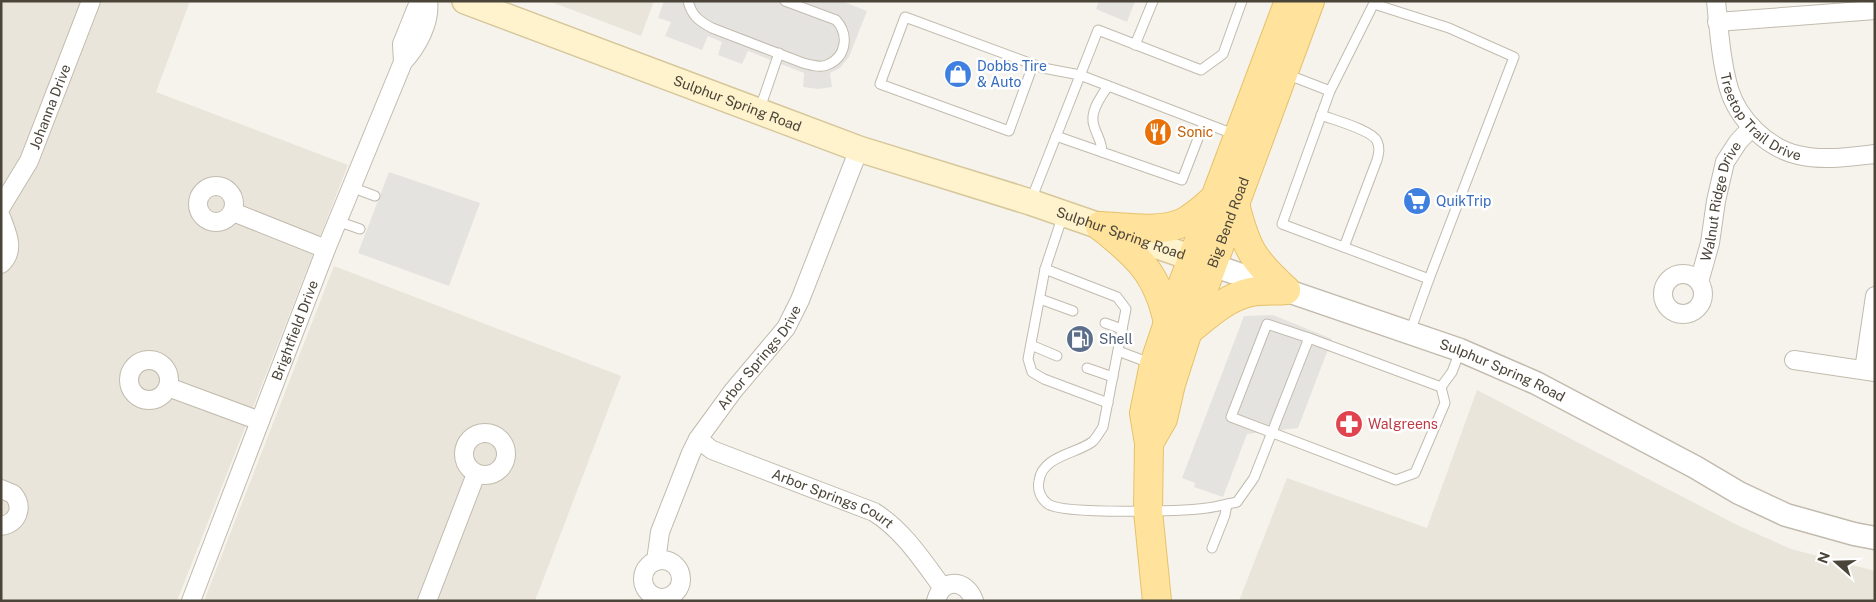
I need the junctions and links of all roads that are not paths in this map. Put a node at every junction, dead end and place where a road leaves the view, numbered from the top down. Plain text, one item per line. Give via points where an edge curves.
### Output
1 (90, 1) edge
2 (424, 1) edge
3 (428, 1) edge
4 (465, 1) edge
5 (688, 1) edge
6 (785, 1) edge
7 (1153, 1) edge
8 (1242, 1) edge
9 (1289, 1) edge
10 (1310, 1) edge
11 (1716, 1) edge
12 (1375, 2) edge
13 (1875, 10) edge
14 (1717, 22) junction
15 (1135, 45) junction
16 (779, 53) junction
17 (403, 62) junction
18 (1032, 65) junction
19 (1284, 74) junction
20 (1080, 75) junction
21 (1108, 86) junction
22 (1330, 90) junction
23 (759, 111) junction
24 (1321, 115) junction
25 (1204, 123) junction
26 (1752, 127) junction
27 (1056, 136) junction
28 (1238, 136) junction
29 (859, 149) junction
30 (1102, 152) junction
31 (1875, 154) edge
32 (351, 187) junction
33 (375, 196) dead end
34 (1226, 200) junction
35 (1030, 202) junction
36 (1, 207) edge
37 (233, 212) dead end
38 (1064, 214) junction
39 (1, 217) edge
40 (337, 222) junction
41 (1100, 226) junction
42 (360, 229) dead end
43 (1344, 247) junction
44 (326, 249) junction
45 (1202, 261) junction
46 (1, 264) edge
47 (1045, 269) junction
48 (1429, 279) junction
49 (1699, 282) dead end
50 (1286, 290) junction
51 (1875, 296) edge
52 (1040, 298) junction
53 (1073, 311) dead end
54 (1105, 323) dead end
55 (1178, 327) junction
56 (1122, 329) junction
57 (1410, 332) junction
58 (1308, 338) junction
59 (1031, 346) junction
60 (1460, 350) junction
61 (1118, 351) junction
62 (1057, 356) dead end
63 (1794, 360) dead end
64 (1154, 364) junction
65 (1088, 368) dead end
66 (1869, 371) edge
67 (1113, 378) junction
68 (168, 387) dead end
69 (1441, 387) junction
70 (1108, 403) junction
71 (260, 421) junction
72 (1272, 432) junction
73 (698, 440) junction
74 (1149, 444) junction
75 (476, 474) dead end
76 (1, 490) edge
77 (1227, 504) junction
78 (1148, 512) junction
79 (1, 526) edge
80 (1875, 538) edge
81 (1212, 548) dead end
82 (656, 561) dead end
83 (940, 594) edge
84 (191, 601) edge
85 (427, 601) edge
86 (974, 601) edge
87 (1157, 601) edge

1 - 36 street, Johanna Drive via 29,161
2 - 17 street, Brightfield Drive via 417,7 402,44
3 - 17 street, Brightfield Drive via 429,12 414,49
4 - 23 main road, Sulphur Spring Road
5 - 16 lane via 693,15 700,22
6 - 16 lane via 836,20 845,36 844,48 826,65 814,66
7 - 15 lane
8 - 15 lane via 1223,54 1201,70
9 - 28 main road, Big Bend Road
10 - 19 main road, Big Bend Road
11 - 14 street, Treetop Trail Drive
12 - 22 lane
12 - 48 lane via 1449,28 1514,57
13 - 14 street
14 - 26 street, Treetop Trail Drive via 1729,90 1740,113
15 - 20 lane via 1098,30
16 - 23 lane
17 - 32 street, Brightfield Drive
18 - 18 lane via 905,17 880,84 1009,131
18 - 20 lane
19 - 22 lane
19 - 34 main road, Big Bend Road
20 - 21 lane
20 - 27 lane
21 - 25 lane
21 - 30 lane via 1093,118
22 - 24 lane
23 - 29 main road, Sulphur Spring Road
24 - 43 lane via 1370,134 1380,149
24 - 43 lane via 1282,224
25 - 28 lane
25 - 30 lane via 1182,180
26 - 31 street, Treetop Trail Drive via 1781,148 1798,155 1843,158
26 - 49 street, Walnut Ridge Drive via 1725,162
27 - 30 lane
27 - 35 lane
28 - 34 main road, Big Bend Road
29 - 35 main road, Sulphur Spring Road
29 - 73 street, Arbor Springs Drive via 786,328 733,391
32 - 33 lane
32 - 40 street, Brightfield Drive
34 - 41 main road via 1181,223 1157,228
34 - 45 main road, Big Bend Road
34 - 50 main road via 1247,245 1266,272
35 - 38 main road, Sulphur Spring Road
37 - 44 street
38 - 41 main road, Sulphur Spring Road
38 - 47 lane
39 - 46 street via 10,247 7,259
40 - 42 lane
40 - 44 street, Brightfield Drive
41 - 45 main road, Sulphur Spring Road
41 - 55 main road via 1129,248 1155,281
43 - 48 lane
44 - 71 street, Brightfield Drive
45 - 50 street, Sulphur Spring Road
45 - 55 main road, Big Bend Road
47 - 52 lane
47 - 56 lane via 1117,298 1126,308
48 - 57 lane
50 - 55 main road via 1252,292 1237,297
50 - 57 street, Sulphur Spring Road
51 - 66 street
52 - 53 lane
52 - 59 lane
54 - 56 lane
55 - 64 main road, Big Bend Road
55 - 74 main road, Big Bend Road via 1163,419
56 - 61 lane
57 - 60 street, Sulphur Spring Road
58 - 69 lane
58 - 72 lane
58 - 72 lane via 1267,324 1231,417
59 - 62 lane
59 - 70 lane via 1028,359 1032,372
60 - 69 lane via 1452,372
60 - 80 street, Sulphur Spring Road via 1536,383 1786,515
61 - 64 lane
61 - 67 lane
63 - 66 street
64 - 74 main road, Big Bend Road via 1144,413
65 - 67 lane
67 - 70 lane
68 - 71 street
69 - 72 lane via 1446,403 1415,474 1396,480
70 - 78 lane via 1103,427 1093,442 1044,468 1038,480 1040,496 1049,506 1069,510
71 - 84 street, Brightfield Drive
72 - 77 lane via 1254,478 1237,502
73 - 82 street, Arbor Springs Drive via 660,532
73 - 83 street, Arbor Springs Court via 712,450 881,517 903,535
74 - 78 main road, Big Bend Road
75 - 85 street
76 - 79 street via 13,494 19,504 14,520
77 - 78 lane
77 - 81 lane
78 - 87 main road, Big Bend Road
83 - 86 street, Arbor Springs Court via 954,584 960,584 971,592

